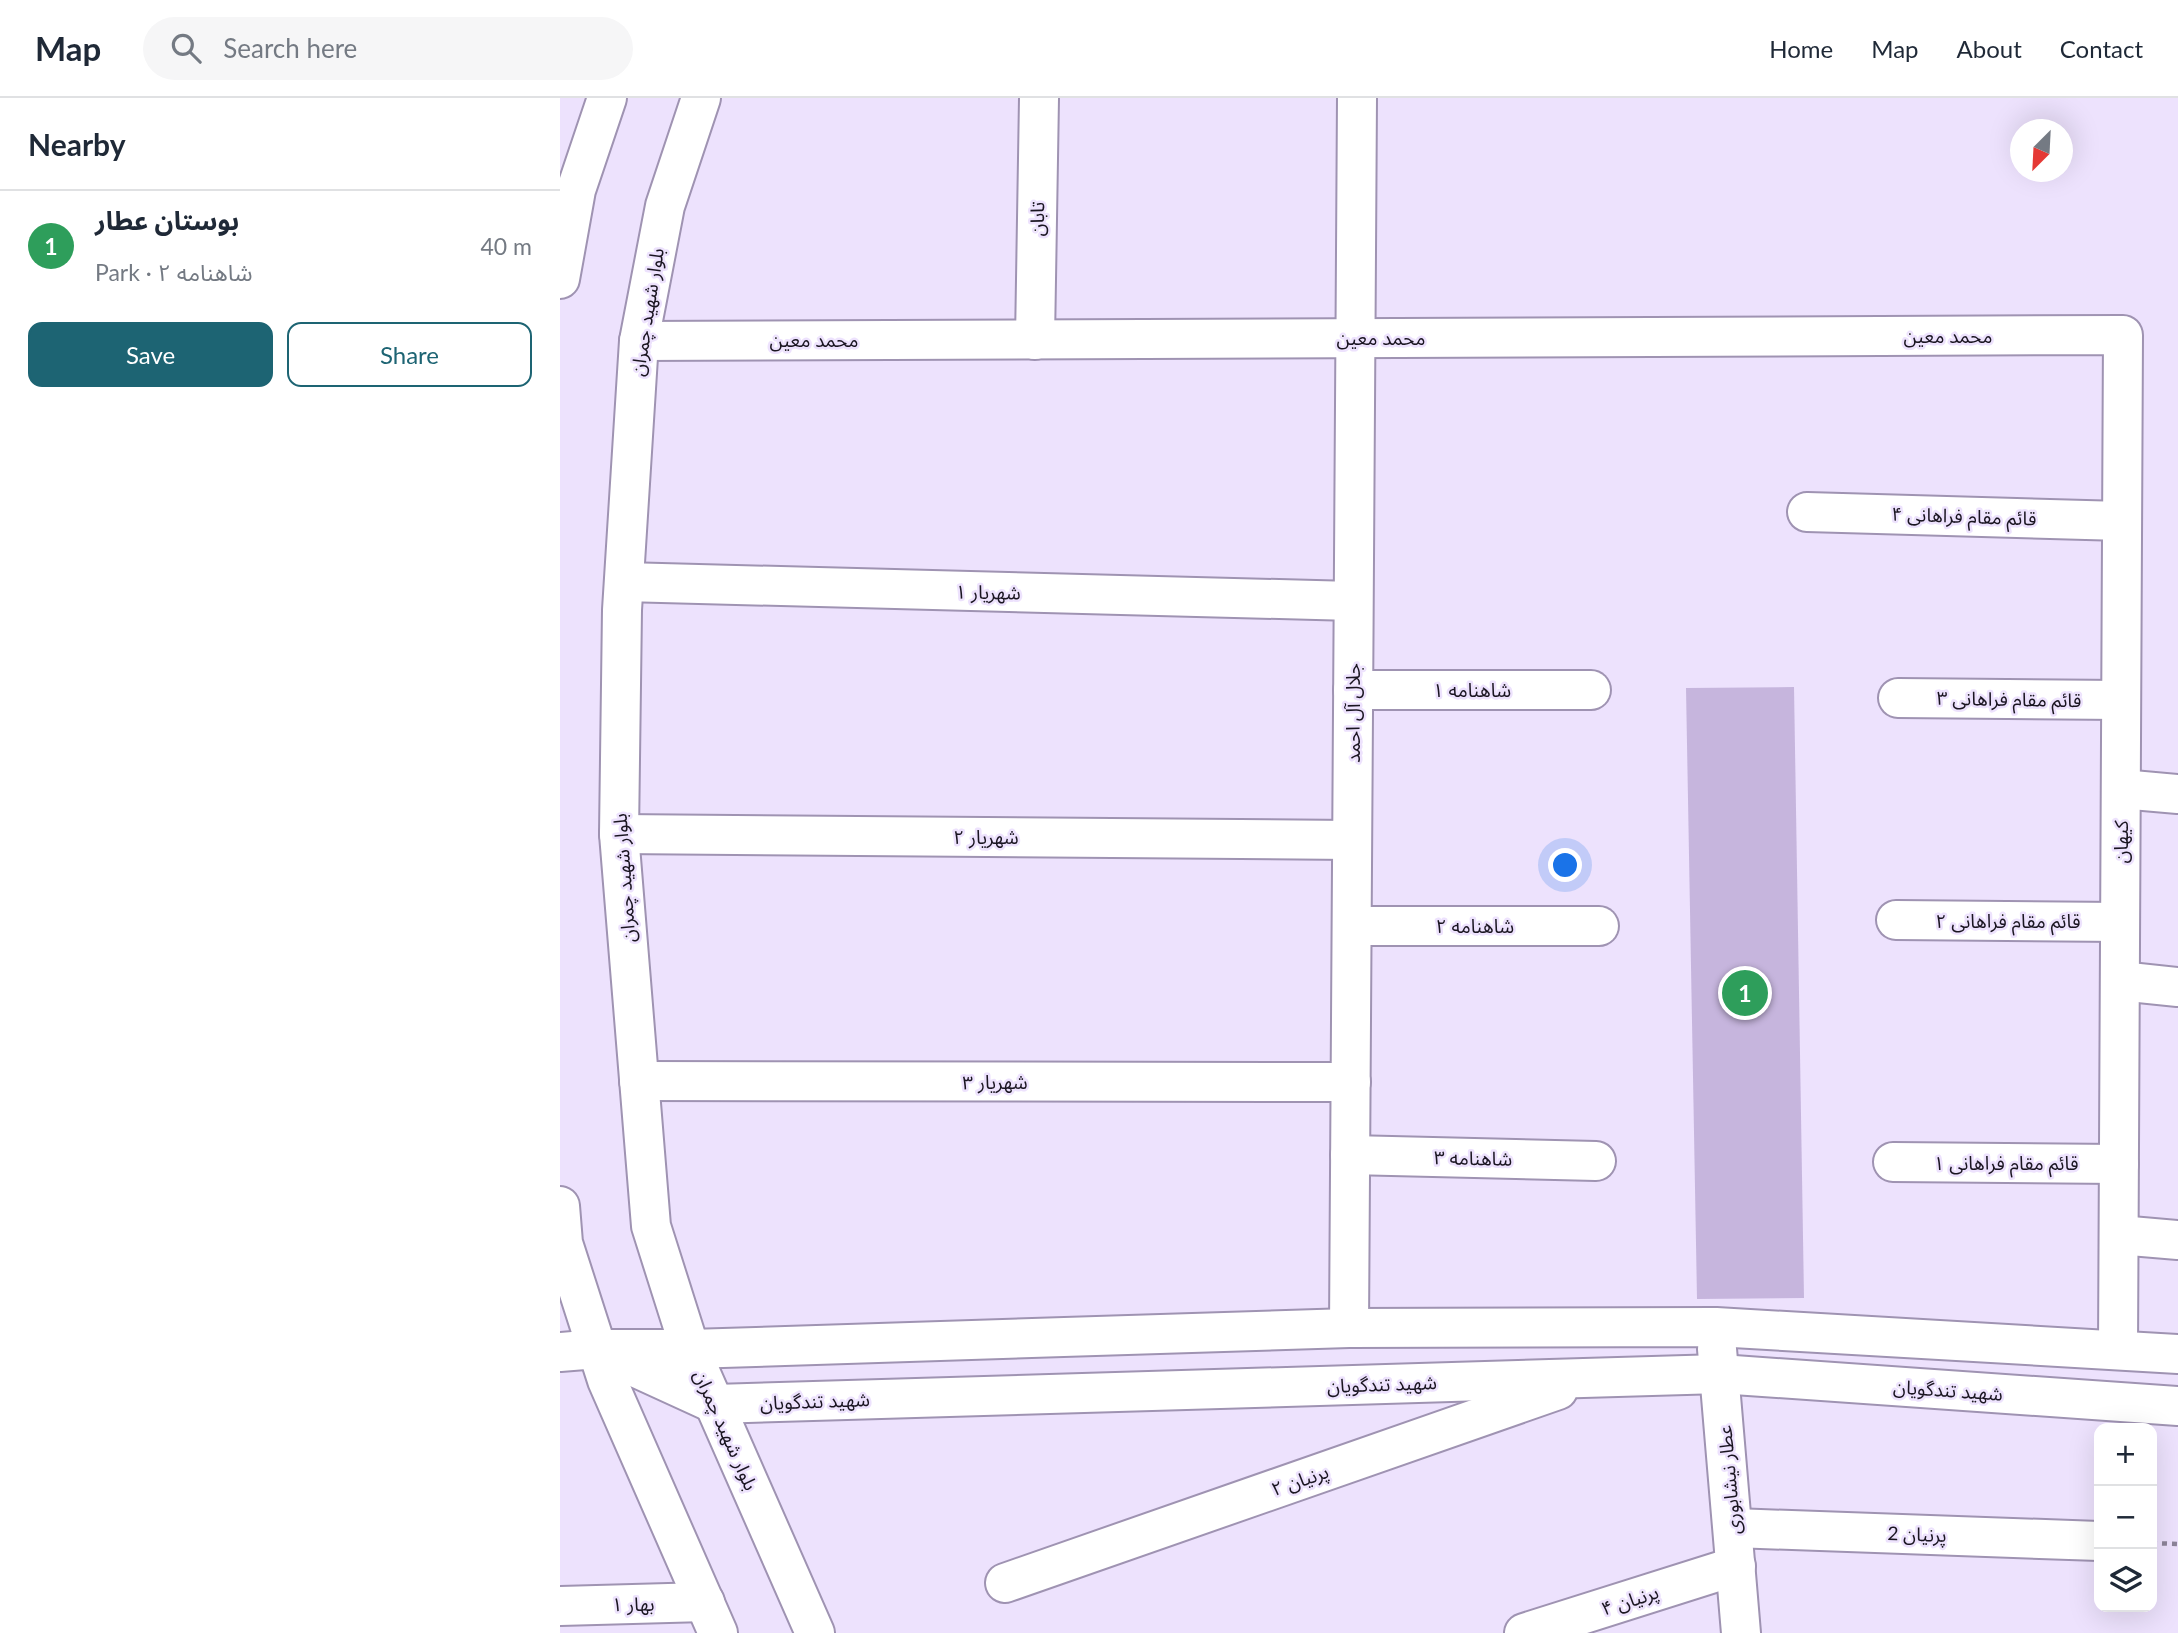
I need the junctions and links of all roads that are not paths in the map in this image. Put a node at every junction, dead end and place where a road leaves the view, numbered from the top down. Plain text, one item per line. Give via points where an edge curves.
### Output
1 (607, 98) edge
2 (701, 98) edge
3 (1039, 98) edge
4 (1357, 98) edge
5 (560, 279) edge
6 (2123, 335) joint
7 (1355, 338) junction
8 (1035, 340) junction
9 (639, 341) junction
10 (1807, 512) dead end
11 (2122, 521) junction
12 (624, 582) junction
13 (1353, 601) junction
14 (1353, 690) junction
15 (1591, 690) dead end
16 (1898, 698) dead end
17 (2121, 700) junction
18 (2121, 789) junction
19 (2178, 794) edge
20 (620, 834) junction
21 (1352, 840) junction
22 (1896, 920) dead end
23 (2120, 922) junction
24 (1352, 926) junction
25 (1599, 926) dead end
26 (2120, 981) junction
27 (2178, 987) edge
28 (639, 1081) junction
29 (1351, 1082) junction
30 (1350, 1155) junction
31 (1596, 1161) dead end
32 (1893, 1162) dead end
33 (2119, 1164) junction
34 (560, 1206) edge
35 (2119, 1236) junction
36 (2178, 1240) edge
37 (1716, 1327) junction
38 (1349, 1328) junction
39 (691, 1349) junction
40 (2118, 1349) junction
41 (578, 1351) edge
42 (2178, 1354) edge
43 (1720, 1374) junction
44 (1595, 1378) junction
45 (715, 1404) junction
46 (2178, 1406) edge
47 (1734, 1528) junction
48 (2094, 1541) edge
49 (1736, 1566) junction
50 (1005, 1583) dead end
51 (560, 1606) edge
52 (712, 1618) edge
53 (815, 1633) edge
54 (1524, 1633) edge
55 (1741, 1633) edge

1 - 5 street via 576,190
2 - 9 street, بلوار شهید چمران via 665,206
3 - 8 street, تابان
4 - 7 street, جلال آل احمد
6 - 7 street, محمد معین
6 - 11 street, کیهان
7 - 8 street, محمد معین
7 - 13 street, جلال آل احمد
8 - 9 street, محمد معین
9 - 12 street, بلوار شهید چمران
10 - 11 street, قائم مقام فراهانی ۴
11 - 17 street, کیهان
12 - 13 street, شهریار ۱
12 - 20 street, بلوار شهید چمران
13 - 14 street, جلال آل احمد
14 - 15 street, شاهنامه ۱
14 - 21 street, جلال آل احمد
16 - 17 street, قائم مقام فراهانی ۳
17 - 18 street, کیهان
18 - 19 street
18 - 23 street, کیهان
20 - 21 street, شهریار ۲
20 - 28 street, بلوار شهید چمران
21 - 24 street, جلال آل احمد
22 - 23 street, قائم مقام فراهانی ۲
23 - 26 street, کیهان
24 - 25 street, شاهنامه ۲
24 - 29 street, جلال آل احمد
26 - 27 street
26 - 33 street, کیهان
28 - 29 street, شهریار ۳
28 - 39 street, بلوار شهید چمران via 651,1226
29 - 30 street, جلال آل احمد
30 - 31 street, شاهنامه ۳
30 - 38 street, جلال آل احمد
32 - 33 street, قائم مقام فراهانی ۱
33 - 35 street, کیهان
34 - 41 street
35 - 36 street
35 - 40 street, کیهان
37 - 38 street
37 - 40 street
37 - 43 street, عطار نیشابوری
38 - 39 street
39 - 41 street
39 - 45 street, بلوار شهید چمران
40 - 42 street
41 - 45 street, شهید تندگویان
41 - 52 street via 607,1380
43 - 44 street, شهید تندگویان
43 - 46 street, شهید تندگویان
43 - 47 street, عطار نیشابوری
44 - 45 street, شهید تندگویان
44 - 50 street, پرنیان ۲
45 - 53 street, بلوار شهید چمران
47 - 48 street, پرنیان 2
47 - 49 street, عطار نیشابوری
49 - 54 street, پرنیان ۴
49 - 55 street, عطار نیشابوری
51 - 52 street, بهار ۱

